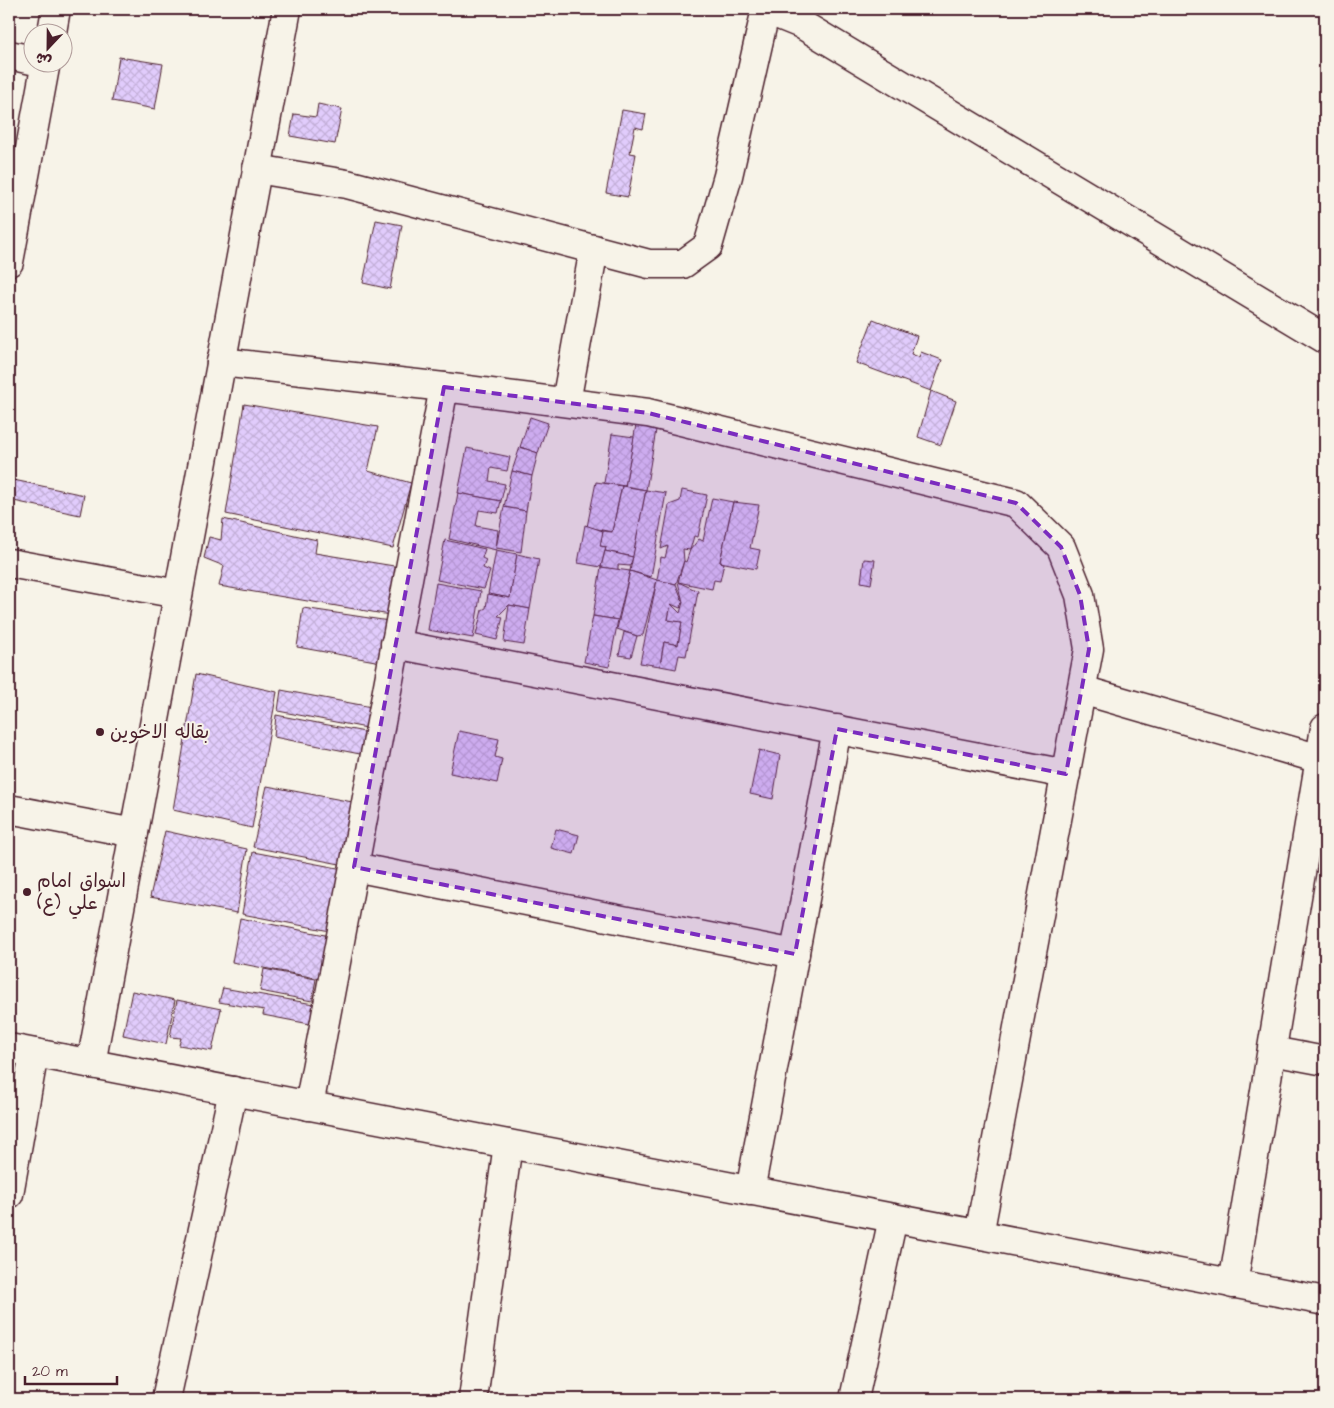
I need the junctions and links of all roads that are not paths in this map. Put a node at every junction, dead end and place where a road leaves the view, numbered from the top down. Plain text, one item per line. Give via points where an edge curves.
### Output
1 (56, 9) edge
2 (287, 9) edge
3 (765, 9) edge
4 (54, 22) edge
5 (9, 55) edge
6 (22, 58) edge
7 (44, 72) edge
8 (257, 169) junction
9 (594, 249) junction
10 (9, 262) edge
11 (1325, 339) edge
12 (222, 362) junction
13 (444, 386) junction
14 (566, 402) junction
15 (9, 563) edge
16 (178, 594) junction
17 (395, 644) junction
18 (1082, 690) junction
19 (1325, 728) edge
20 (837, 729) junction
21 (1320, 759) junction
22 (1066, 774) junction
23 (9, 809) edge
24 (134, 833) junction
25 (354, 867) junction
26 (795, 954) junction
27 (21, 1050) edge
28 (1272, 1051) junction
29 (1325, 1061) edge
30 (90, 1064) junction
31 (233, 1091) junction
32 (309, 1106) junction
33 (508, 1144) junction
34 (750, 1190) junction
35 (9, 1194) edge
36 (893, 1218) junction
37 (979, 1235) junction
38 (1234, 1284) junction
39 (1325, 1301) edge
40 (166, 1399) edge
41 (473, 1399) edge
42 (854, 1399) edge

1 - 4 street
2 - 8 street
3 - 9 street via 728,176 708,246 683,264 649,264
3 - 11 street via 801,24
5 - 6 street
7 - 10 street
8 - 9 street via 347,184
8 - 12 street
9 - 14 street
12 - 13 street
12 - 16 street
13 - 14 street
13 - 17 street
14 - 18 street via 648,413 1016,503 1061,547 1080,595 1089,649
15 - 16 street
16 - 24 street
17 - 20 street
17 - 25 street
18 - 21 street
18 - 22 street
19 - 21 street
20 - 22 street
20 - 26 street
21 - 28 street
22 - 37 street
23 - 24 street
24 - 30 street
25 - 26 street
25 - 32 street
26 - 34 street
27 - 30 street
27 - 35 street
28 - 29 street
28 - 38 street
30 - 31 street
31 - 32 street
31 - 40 street
32 - 33 street
33 - 34 street
33 - 41 street
34 - 36 street
36 - 37 street
36 - 42 street
37 - 38 street
38 - 39 street

